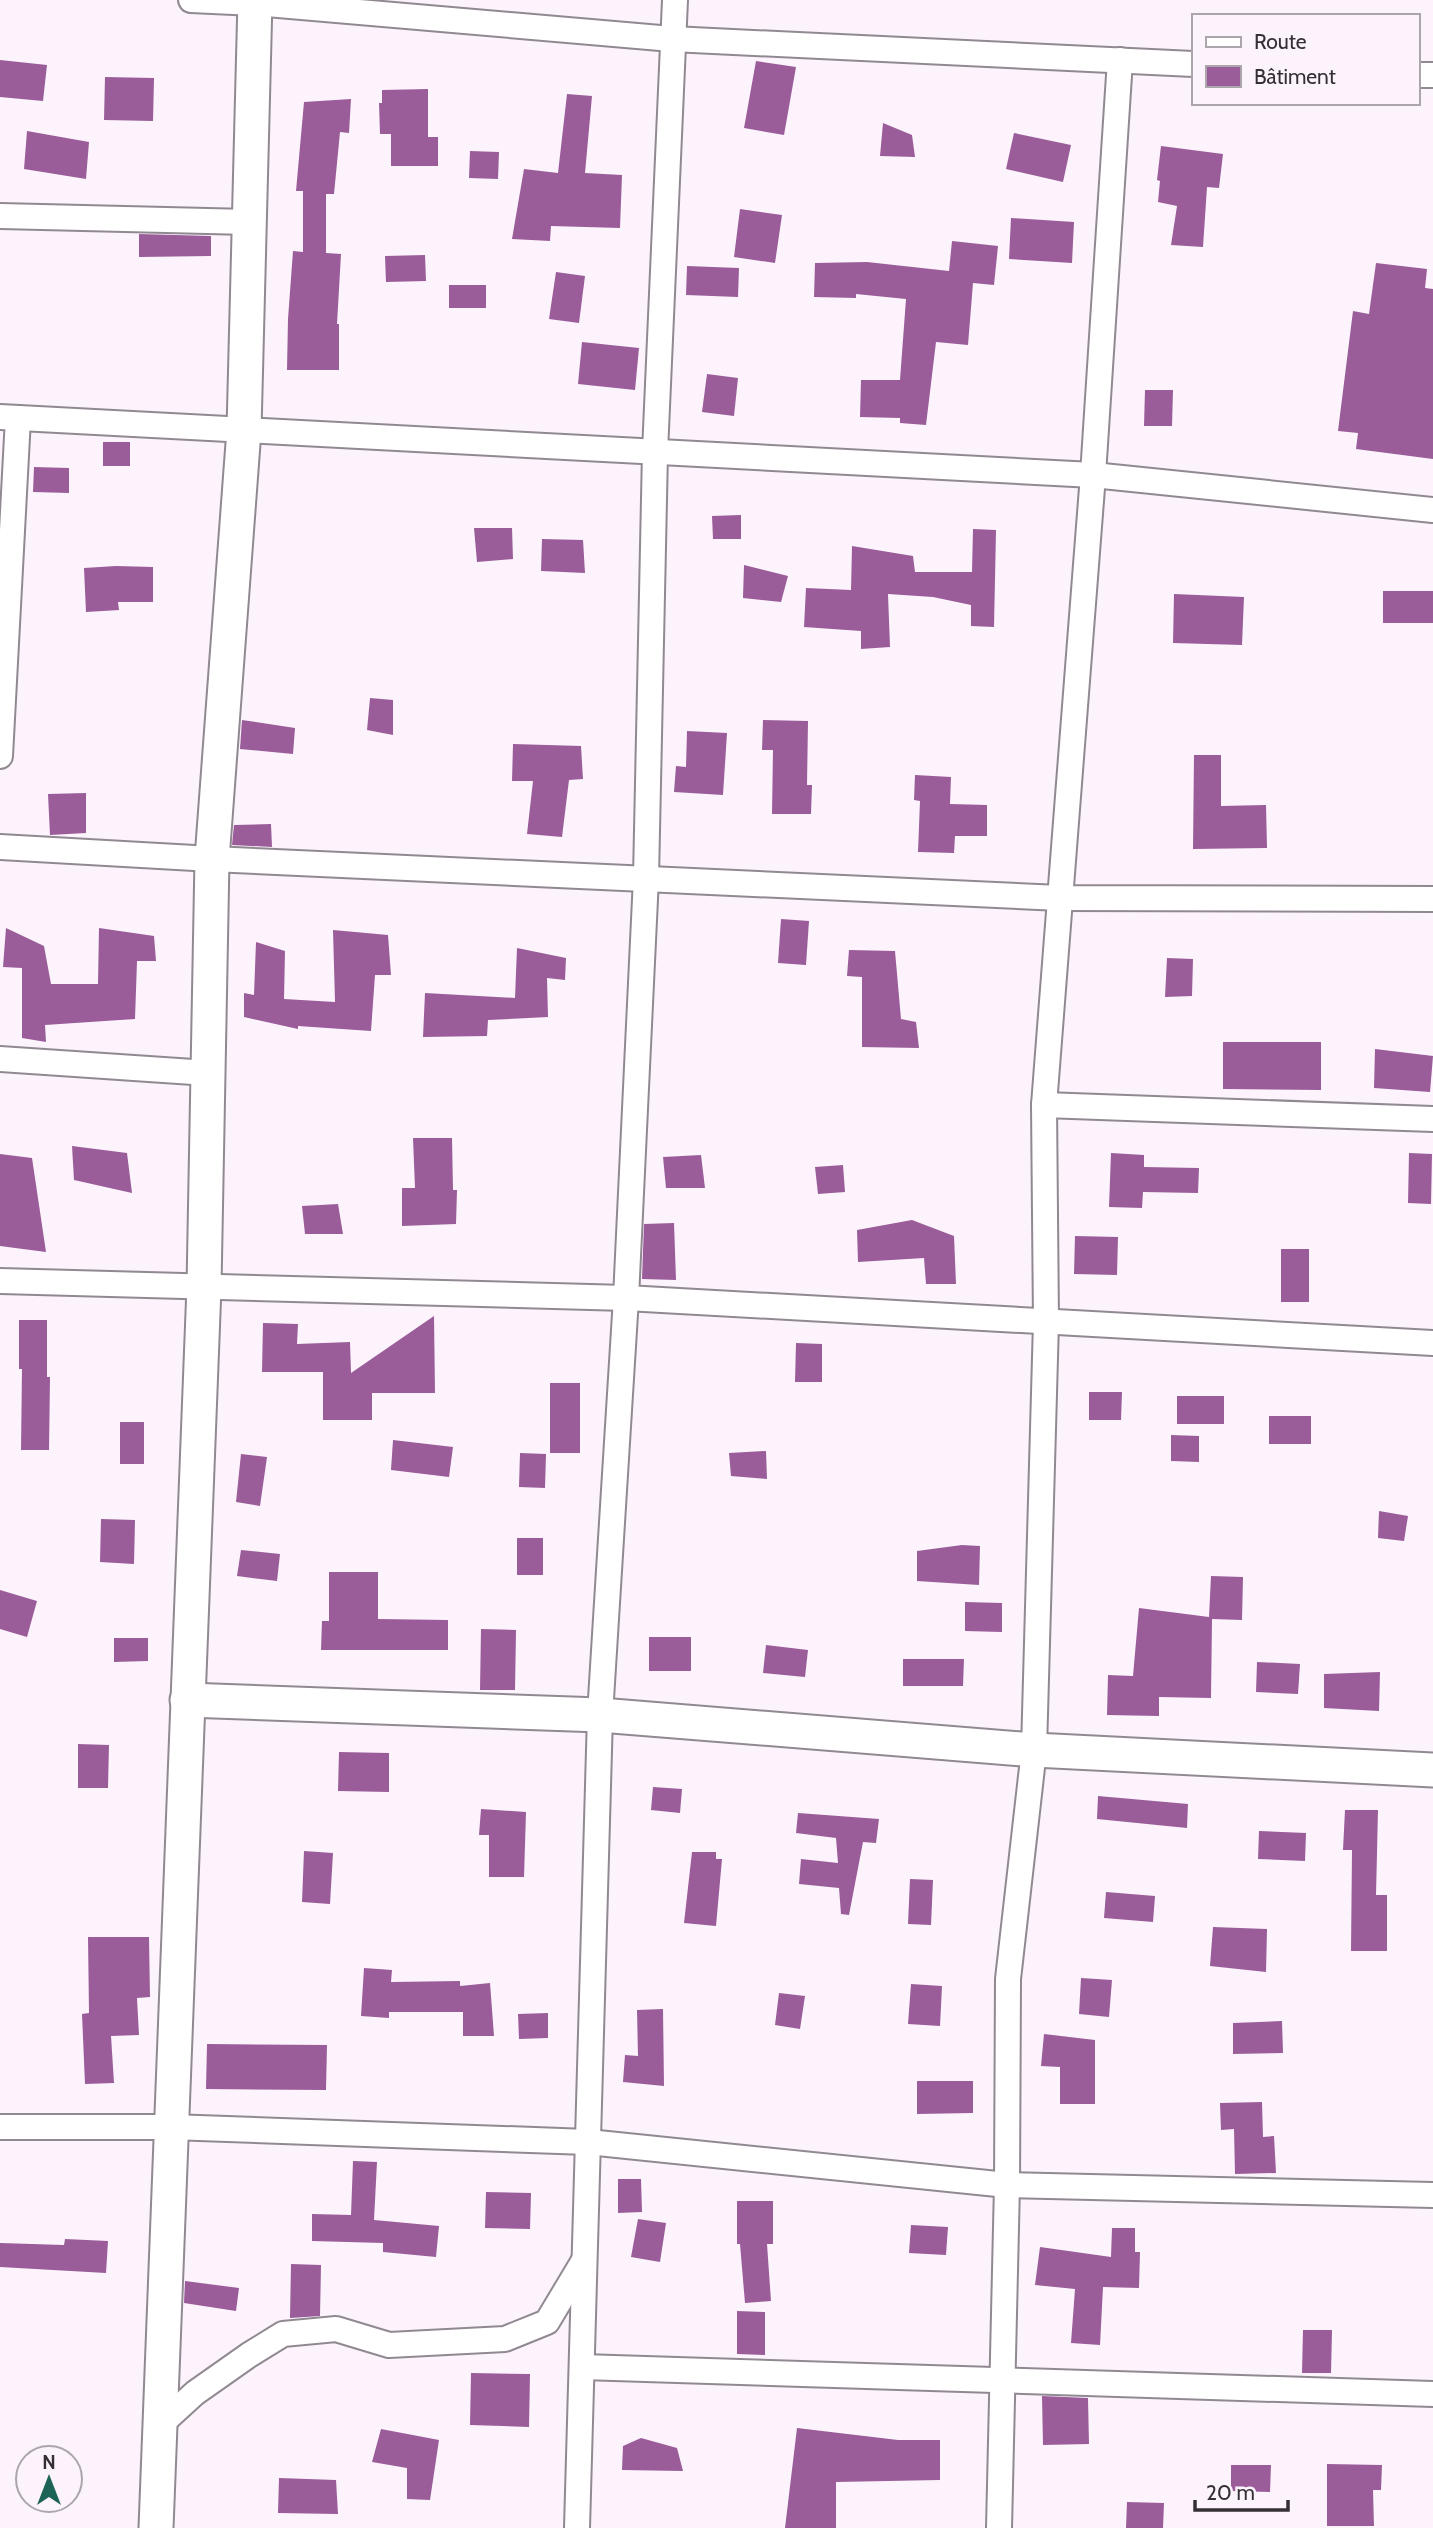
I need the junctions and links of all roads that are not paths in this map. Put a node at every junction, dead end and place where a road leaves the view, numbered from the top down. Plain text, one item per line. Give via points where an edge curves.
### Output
1 (191, 0) edge
2 (675, 0) edge
3 (255, 1) edge
4 (672, 39) junction
5 (1120, 60) junction
6 (1192, 64) edge
7 (0, 216) edge
8 (249, 222) junction
9 (9, 417) edge
10 (244, 430) junction
11 (656, 452) junction
12 (1093, 475) junction
13 (1433, 510) edge
14 (0, 756) edge
15 (0, 848) edge
16 (212, 859) junction
17 (646, 878) junction
18 (1060, 898) junction
19 (1433, 899) edge
20 (0, 1059) edge
21 (208, 1073) junction
22 (1044, 1105) junction
23 (1433, 1119) edge
24 (0, 1281) edge
25 (204, 1287) junction
26 (626, 1298) junction
27 (1046, 1322) junction
28 (1433, 1343) edge
29 (187, 1700) junction
30 (600, 1715) junction
31 (1034, 1750) junction
32 (1433, 1770) edge
33 (0, 2127) edge
34 (170, 2127) junction
35 (588, 2143) junction
36 (1007, 2185) junction
37 (1433, 2195) edge
38 (585, 2259) junction
39 (582, 2367) junction
40 (1001, 2379) junction
41 (1433, 2394) edge
42 (160, 2425) junction
43 (156, 2528) edge
44 (577, 2528) edge
45 (999, 2528) edge

1 - 3 street
2 - 4 street
3 - 4 street
3 - 8 street
4 - 5 street
4 - 11 street
5 - 6 street
5 - 12 street
7 - 8 street
8 - 10 street
9 - 10 street
9 - 14 street
10 - 11 street
10 - 16 street
11 - 12 street
11 - 17 street
12 - 13 street
12 - 18 street
15 - 16 street
16 - 17 street
16 - 21 street
17 - 18 street
17 - 26 street
18 - 19 street
18 - 22 street
20 - 21 street
21 - 25 street
22 - 23 street
22 - 27 street
24 - 25 street
25 - 26 street
25 - 29 street
26 - 27 street
26 - 30 street
27 - 28 street
27 - 31 street
29 - 30 street
29 - 34 street
30 - 31 street
30 - 35 street
31 - 32 street
31 - 36 street via 1008,1979
33 - 34 street
34 - 35 street
34 - 42 street
35 - 36 street
35 - 38 street
36 - 37 street
36 - 40 street
38 - 39 street
38 - 42 street via 547,2322 505,2339 389,2346 336,2329 283,2334 195,2393
39 - 40 street
39 - 44 street
40 - 41 street
40 - 45 street
42 - 43 street

